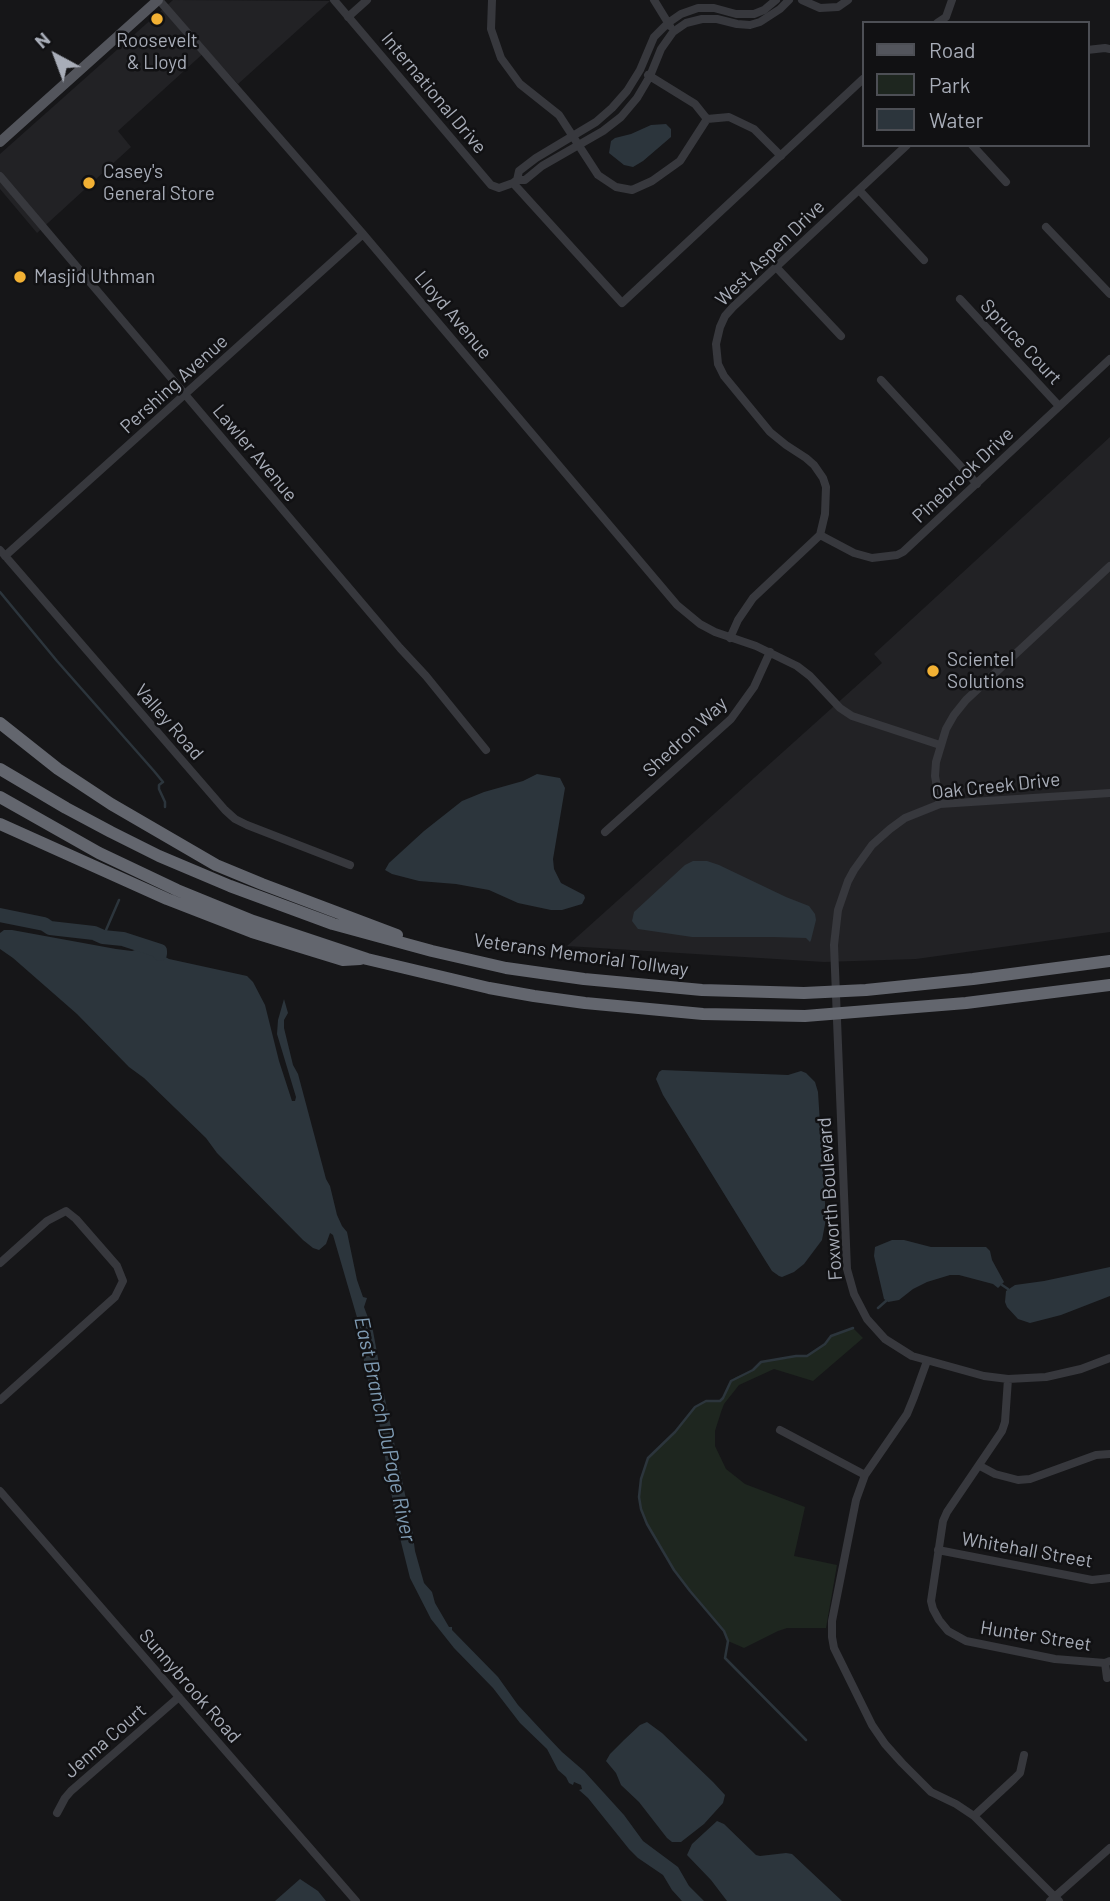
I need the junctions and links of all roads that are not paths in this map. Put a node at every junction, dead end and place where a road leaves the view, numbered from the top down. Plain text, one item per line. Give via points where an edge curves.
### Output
1 (159, 0) edge
2 (334, 0) edge
3 (367, 0) edge
4 (492, 0) edge
5 (654, 0) edge
6 (776, 0) edge
7 (789, 0) edge
8 (802, 0) edge
9 (848, 0) edge
10 (951, 0) edge
11 (348, 17) junction
12 (940, 21) edge
13 (668, 23) junction
14 (673, 32) junction
15 (1110, 49) edge
16 (1089, 50) edge
17 (640, 70) junction
18 (650, 76) junction
19 (862, 80) edge
20 (708, 119) junction
21 (572, 136) junction
22 (0, 142) edge
23 (578, 145) junction
24 (904, 147) edge
25 (974, 147) edge
26 (780, 156) junction
27 (0, 176) edge
28 (515, 181) junction
29 (1006, 182) dead end
30 (859, 190) junction
31 (1046, 226) dead end
32 (363, 234) junction
33 (924, 260) dead end
34 (776, 267) junction
35 (1110, 294) edge
36 (960, 299) dead end
37 (841, 336) dead end
38 (1110, 359) edge
39 (881, 380) dead end
40 (185, 395) junction
41 (1059, 406) junction
42 (977, 484) junction
43 (820, 535) junction
44 (3, 553) edge
45 (1110, 566) edge
46 (730, 638) junction
47 (770, 652) junction
48 (0, 723) edge
49 (940, 745) junction
50 (486, 750) dead end
51 (0, 769) edge
52 (1110, 793) edge
53 (0, 797) edge
54 (940, 804) junction
55 (0, 824) edge
56 (605, 832) dead end
57 (350, 865) dead end
58 (432, 951) junction
59 (367, 959) junction
60 (1110, 961) edge
61 (835, 978) joint
62 (1110, 985) edge
63 (0, 1263) edge
64 (1110, 1358) edge
65 (927, 1361) junction
66 (1008, 1378) junction
67 (0, 1400) edge
68 (780, 1430) dead end
69 (1110, 1454) edge
70 (980, 1466) junction
71 (865, 1475) junction
72 (0, 1491) edge
73 (938, 1550) junction
74 (1110, 1578) edge
75 (1107, 1662) edge
76 (1107, 1678) dead end
77 (179, 1697) junction
78 (1024, 1755) dead end
79 (57, 1813) dead end
80 (974, 1816) junction
81 (1110, 1848) edge
82 (1055, 1900) edge
83 (356, 1901) edge

1 - 22 main road
1 - 32 street, Lloyd Avenue
2 - 11 street, International Drive
3 - 11 street
4 - 21 street via 491,29 501,58 520,84 559,116
5 - 13 street
6 - 13 street via 754,14 698,8
7 - 14 street via 769,18 750,25 702,19
8 - 9 street via 820,8 838,7
10 - 12 street
11 - 28 street, International Drive via 491,185 499,188
13 - 14 street
13 - 17 street via 654,37
14 - 18 street
15 - 16 street
17 - 18 street
17 - 21 street via 612,108
18 - 20 street via 695,104
18 - 23 street via 621,117
19 - 26 street
20 - 23 street via 680,160 632,190 615,187 598,175
20 - 26 street via 729,117 754,129
21 - 23 street
21 - 28 street via 527,164
23 - 28 street via 526,180
24 - 30 street, West Aspen Drive
25 - 29 street
26 - 28 street via 622,303
27 - 40 street, Lawler Avenue
30 - 33 street
30 - 34 street, West Aspen Drive
31 - 35 street
32 - 40 street, Pershing Avenue
32 - 46 street, Lloyd Avenue via 677,605 700,624
34 - 37 street
34 - 43 street, West Aspen Drive via 724,316 716,344 718,364 770,432 820,474 826,487
36 - 41 street, Spruce Court
38 - 41 street, Pinebrook Drive
39 - 42 street
40 - 44 street, Pershing Avenue
40 - 50 street, Lawler Avenue
41 - 42 street, Pinebrook Drive
42 - 43 street, Pinebrook Drive via 897,555 872,558
43 - 46 street via 753,598
44 - 57 street, Valley Road via 235,819
45 - 49 street via 965,701
46 - 47 street, Lloyd Avenue
47 - 49 street, Lloyd Avenue via 810,676 852,716
47 - 56 street, Shedron Way via 754,687 731,719
48 - 58 highway via 111,804 216,865
49 - 54 street via 935,776
51 - 58 highway, Veterans Memorial Tollway via 77,814 193,871 313,917
52 - 54 street, Oak Creek Drive
53 - 59 highway via 99,853 177,890
54 - 61 street, Oak Creek Drive via 890,829 853,870 836,924
55 - 59 highway via 252,932 343,960
58 - 60 highway, Veterans Memorial Tollway via 584,979 804,993 974,979
59 - 62 highway via 489,988 713,1015 866,1012
61 - 65 street, Foxworth Boulevard via 850,1283 867,1319 885,1339
63 - 67 street via 47,1221 66,1211 117,1266 123,1281 118,1293
64 - 66 street, Foxworth Boulevard via 1063,1374
65 - 66 street, Foxworth Boulevard
65 - 71 street via 907,1414
66 - 70 street, Hunter Street via 1005,1422
68 - 71 street
69 - 70 street via 1030,1479 1018,1480
70 - 73 street, Hunter Street via 947,1512
71 - 80 street via 832,1622 834,1648 886,1744 931,1792
72 - 77 street, Sunnybrook Road
73 - 74 street, Whitehall Street via 1092,1580
73 - 75 street, Hunter Street via 931,1601 939,1620 955,1636 1055,1659
75 - 76 street, Hunter Street
77 - 79 street, Jenna Court via 71,1791
77 - 83 street, Sunnybrook Road
78 - 80 street via 1020,1773
80 - 82 street
81 - 82 street

